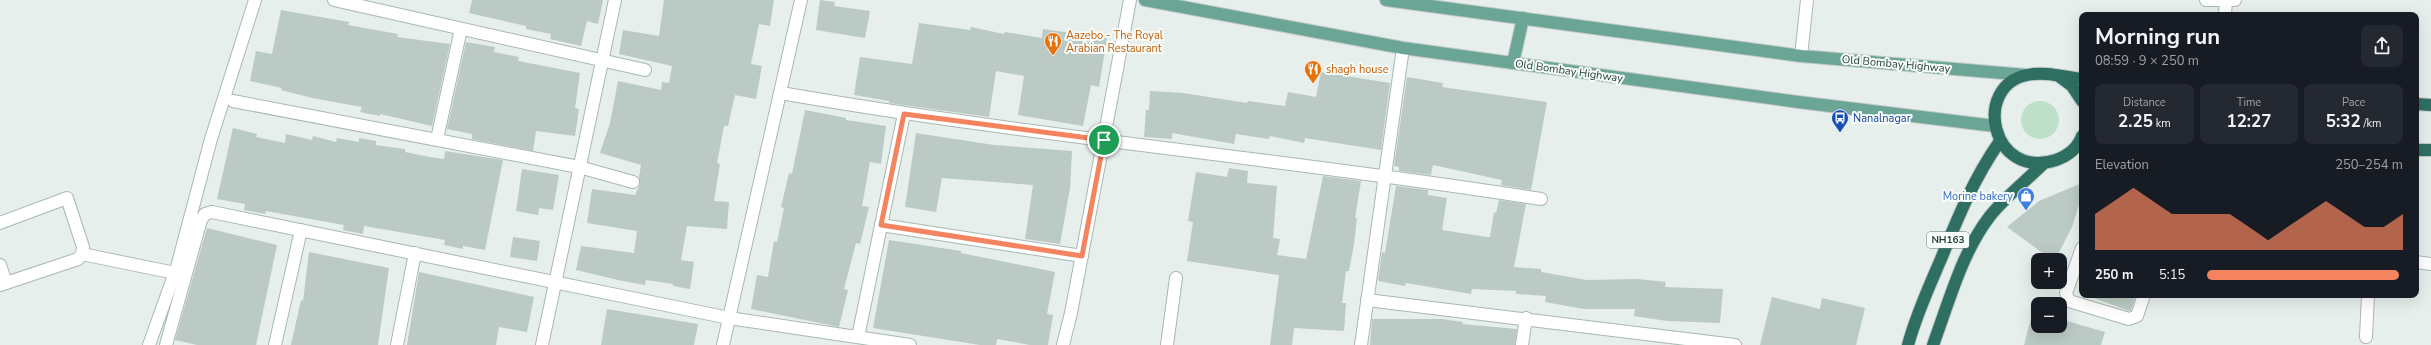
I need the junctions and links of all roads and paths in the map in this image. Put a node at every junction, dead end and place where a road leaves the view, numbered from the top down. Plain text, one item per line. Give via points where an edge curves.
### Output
1 (255, 0) edge
2 (334, 0) edge
3 (615, 0) edge
4 (801, 0) edge
5 (1130, 0) edge
6 (1145, 0) edge
7 (1386, 0) edge
8 (1807, 0) edge
9 (2206, 0) edge
10 (2228, 1) edge
11 (2226, 12) edge
12 (1523, 18) junction
13 (461, 29) junction
14 (1403, 48) junction
15 (1801, 56) junction
16 (602, 60) junction
17 (1513, 63) junction
18 (645, 70) dead end
19 (2026, 75) junction
20 (2059, 77) junction
21 (2079, 79) edge
22 (781, 93) junction
23 (2079, 96) edge
24 (233, 101) dead end
25 (2419, 104) edge
26 (2431, 105) edge
27 (904, 114) junction
28 (1995, 126) junction
29 (437, 140) junction
30 (1104, 140) junction
31 (2000, 141) junction
32 (2079, 144) edge
33 (2419, 150) edge
34 (2431, 150) edge
35 (2043, 164) junction
36 (579, 167) junction
37 (1385, 175) junction
38 (633, 182) dead end
39 (1541, 199) dead end
40 (0, 223) edge
41 (881, 225) junction
42 (301, 230) junction
43 (415, 253) junction
44 (82, 254) junction
45 (1082, 256) junction
46 (2079, 256) edge
47 (2419, 262) edge
48 (0, 264) edge
49 (2431, 264) edge
50 (175, 273) junction
51 (1176, 278) dead end
52 (555, 283) junction
53 (3, 284) edge
54 (2143, 298) edge
55 (2368, 298) edge
56 (1367, 300) junction
57 (730, 318) junction
58 (1526, 318) junction
59 (858, 338) junction
60 (2366, 338) dead end
61 (149, 345) edge
62 (166, 345) edge
63 (276, 345) edge
64 (397, 345) edge
65 (542, 345) edge
66 (723, 345) edge
67 (910, 345) edge
68 (1063, 345) edge
69 (1167, 345) edge
70 (1360, 345) edge
71 (1522, 345) edge
72 (1735, 345) edge
73 (1908, 345) edge
74 (1933, 345) edge

1 - 50 street via 211,140
2 - 13 street
3 - 16 street
4 - 22 street
5 - 30 street
6 - 14 main road, Old Bombay Highway
7 - 12 main road, Old Bombay Highway
8 - 15 street
9 - 10 street
10 - 11 street
12 - 15 main road, Old Bombay Highway
12 - 17 main road
13 - 16 street
13 - 29 street
14 - 17 main road, Old Bombay Highway
14 - 37 street
15 - 19 main road, Old Bombay Highway
16 - 18 street
16 - 36 street
17 - 28 main road, Old Bombay Highway
19 - 20 highway, NH163 via 2043,73
19 - 28 highway, NH163 via 2012,82 2003,92 1996,106
20 - 21 highway, NH163
20 - 23 highway, NH163 via 2072,86
22 - 27 street
22 - 57 street
24 - 29 street
25 - 26 highway
27 - 30 street
27 - 41 street
28 - 31 highway, NH163
29 - 36 street
30 - 37 street
30 - 45 street
31 - 35 highway, NH163 via 2006,150 2019,159
31 - 73 highway, NH163 via 1982,166 1967,194 1915,321
32 - 35 highway, NH163 via 2065,157
33 - 34 highway
35 - 74 highway, NH163 via 1990,216 1979,233 1966,257
36 - 38 street
36 - 52 street
37 - 39 street
37 - 56 street
40 - 44 street via 67,198
41 - 45 street
41 - 59 street
42 - 43 street
42 - 62 street via 212,212 205,214 201,220
42 - 63 street
43 - 52 street
43 - 64 street
44 - 50 street
44 - 53 street via 70,263
45 - 68 street
46 - 54 street via 2066,293 2069,301 2129,319 2136,316
47 - 49 street
48 - 53 street
50 - 61 street
51 - 69 street
52 - 57 street
52 - 65 street
55 - 60 street
56 - 58 street
56 - 70 street
57 - 59 street
57 - 66 street
58 - 71 street
58 - 72 street
59 - 67 street

